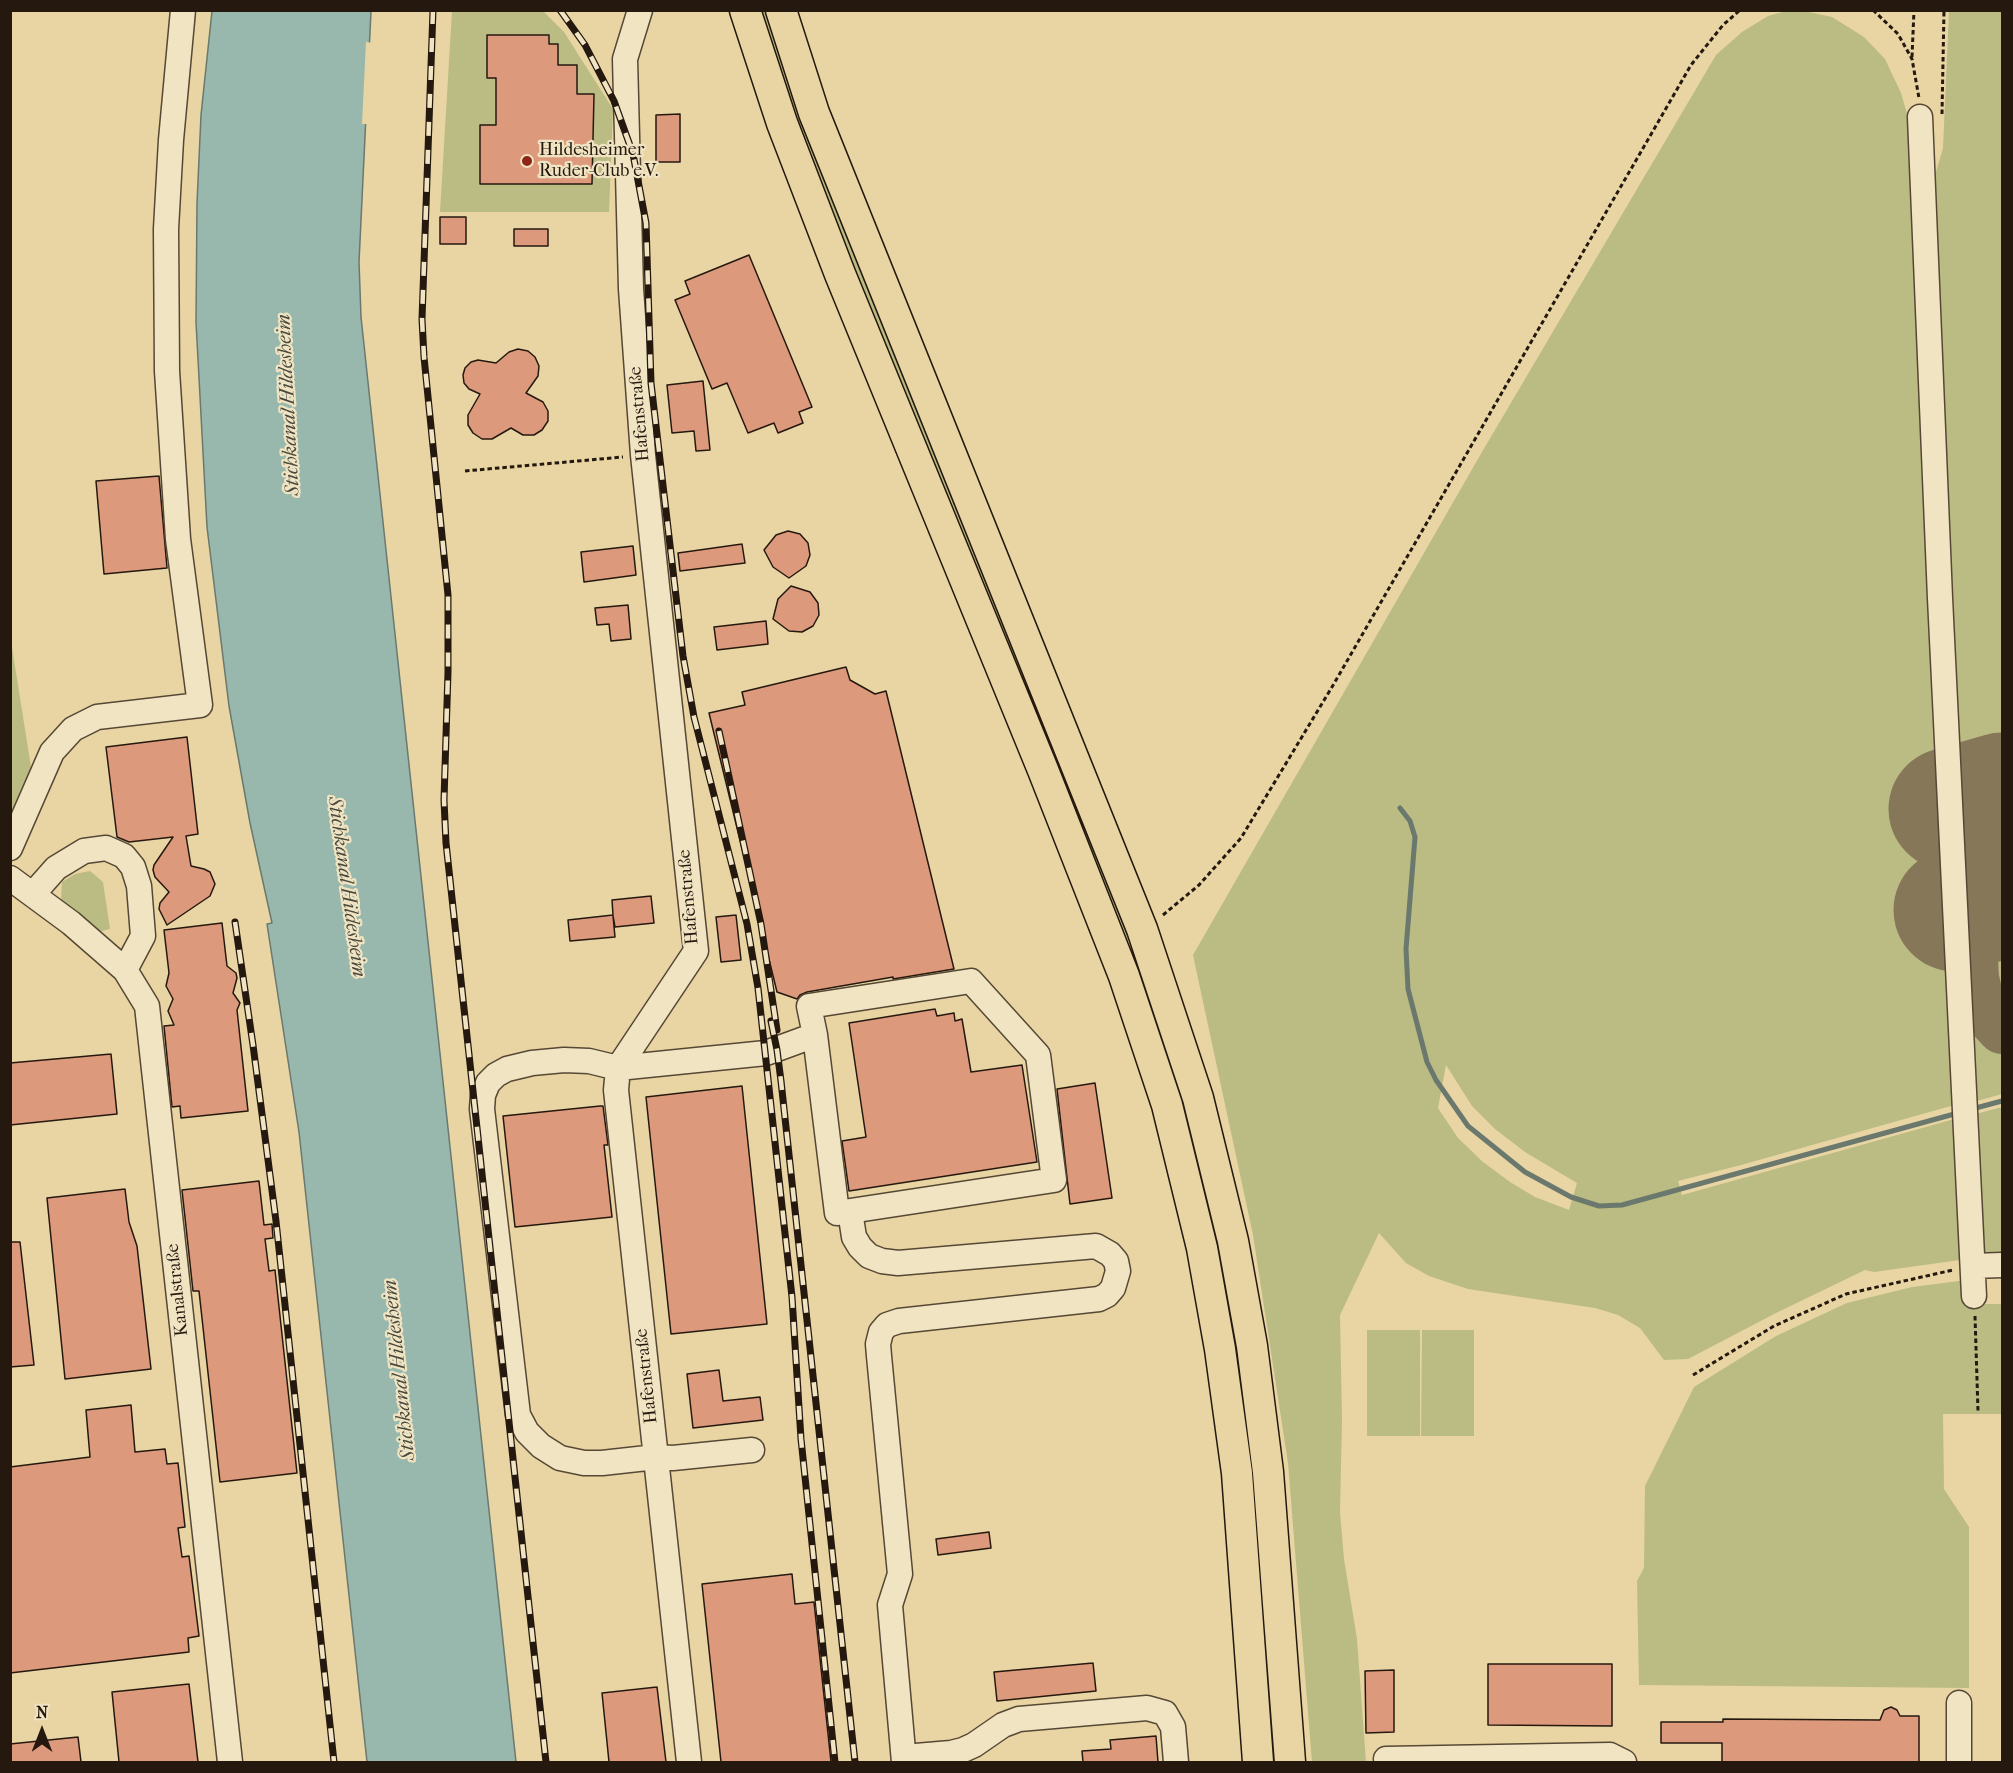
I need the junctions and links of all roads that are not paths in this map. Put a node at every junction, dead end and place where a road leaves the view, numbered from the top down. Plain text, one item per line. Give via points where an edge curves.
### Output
1 (183, 10) edge
2 (640, 10) edge
3 (745, 10) edge
4 (782, 10) edge
5 (1931, 119) road end
6 (10, 848) edge
7 (10, 878) edge
8 (33, 894) junction
9 (125, 970) junction
10 (815, 1035) junction
11 (618, 1068) junction
12 (850, 1211) junction
13 (2002, 1265) edge
14 (1973, 1266) junction
15 (1974, 1296) road end
16 (752, 1450) dead end
17 (656, 1456) junction
18 (1959, 1703) dead end
19 (1386, 1759) dead end
20 (1594, 1759) edge
21 (904, 1760) edge
22 (1504, 1760) edge
23 (230, 1762) edge
24 (689, 1762) edge
25 (1176, 1762) edge
26 (1258, 1762) edge
27 (1290, 1762) edge
28 (1624, 1762) edge
29 (1959, 1762) edge

1 - 6 street via 166,229 167,371 178,539 200,705 97,717 73,729 52,752
2 - 11 street, Hafenstraße via 625,59 631,289 643,455 696,951
3 - 26 main road via 782,123 840,274 1056,803 1124,976 1167,1105 1202,1248 1231,1428
4 - 27 main road via 819,123 1142,929 1198,1098 1244,1299 1268,1472
5 - 14 street via 1940,610
7 - 8 street, Kanalstraße
8 - 9 street, Kanalstraße
8 - 9 street via 57,868 84,851 106,848 124,856 133,867 139,886 143,936
9 - 23 street, Kanalstraße via 147,1006
10 - 11 street via 766,1053
10 - 12 street via 837,1213
10 - 12 street via 809,1006 971,981 1038,1054 1054,1180
11 - 17 street, Hafenstraße via 616,1090
11 - 17 street via 564,1060 507,1070 488,1083 482,1109 518,1415 527,1432 560,1458 602,1463
12 - 21 street via 854,1237 860,1247 882,1261 898,1263 1096,1246 1110,1254 1118,1271 1113,1288 1099,1299 899,1321 881,1332 878,1344 900,1574 890,1605
13 - 14 street
14 - 15 street
16 - 17 street via 674,1458
17 - 24 street, Hafenstraße
18 - 29 street
19 - 22 street
20 - 22 street
20 - 28 street via 1610,1755
21 - 25 street via 963,1750 1010,1721 1147,1708 1165,1713 1173,1727

